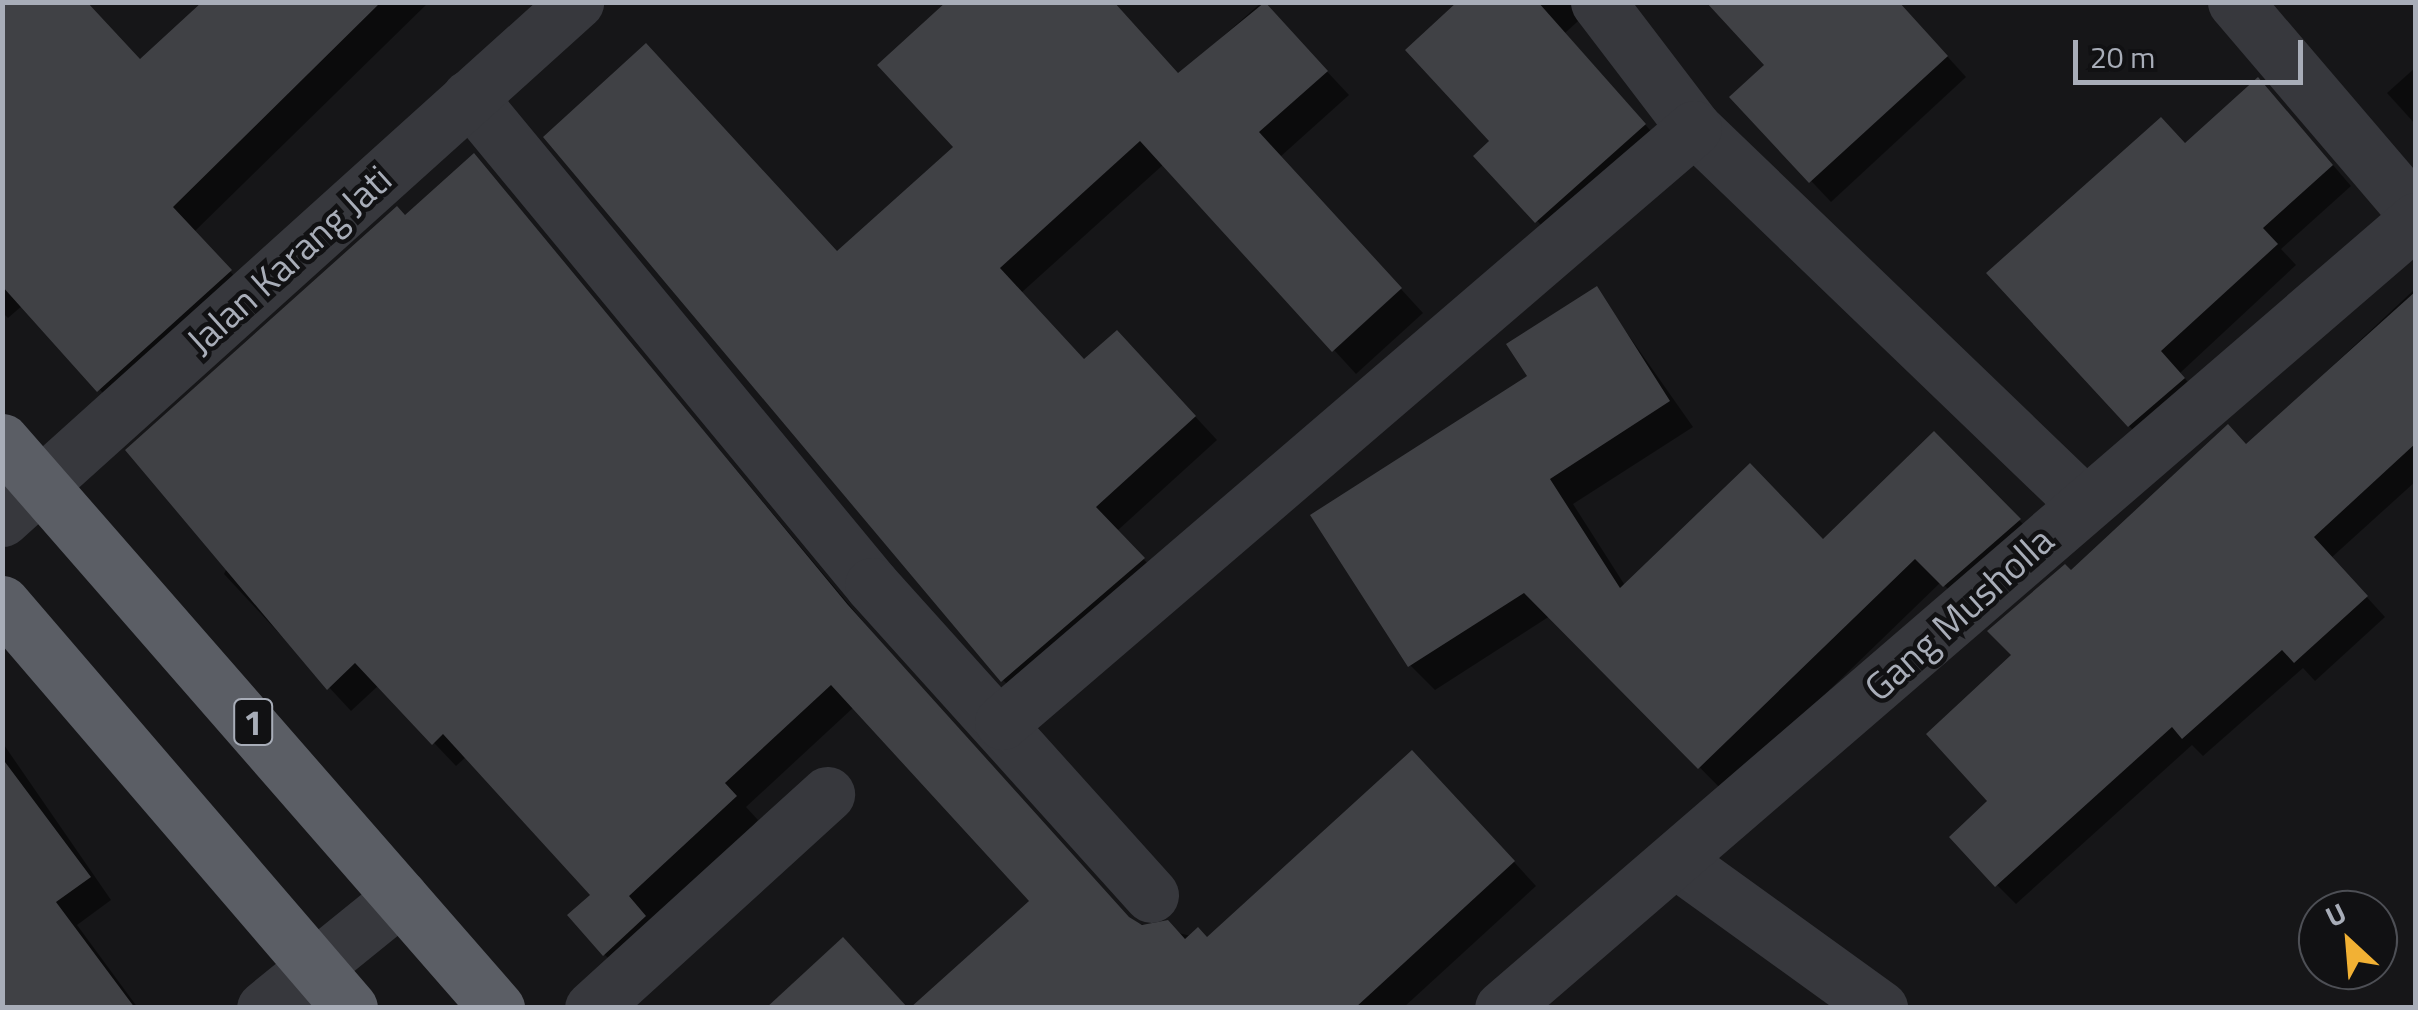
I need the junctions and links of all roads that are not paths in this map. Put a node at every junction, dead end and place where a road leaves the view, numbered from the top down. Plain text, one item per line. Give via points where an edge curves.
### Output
1 (576, 2) edge
2 (1598, 2) edge
3 (2235, 2) edge
4 (469, 97) junction
5 (1694, 128) junction
6 (2416, 217) edge
7 (2, 441) edge
8 (22, 501) edge
9 (2084, 503) junction
10 (2, 603) edge
11 (1002, 722) junction
12 (827, 794) dead end
13 (1676, 860) junction
14 (1152, 896) dead end
15 (401, 897) junction
16 (332, 988) edge
17 (264, 1008) edge
18 (498, 1008) edge
19 (592, 1008) edge
20 (1502, 1008) edge
21 (1880, 1008) edge

1 - 4 street, Jalan Karang Jati
2 - 5 street
3 - 6 street
4 - 8 street, Jalan Karang Jati
4 - 11 street via 797,497
5 - 9 street
5 - 11 street
6 - 9 street, Gang Musholla
7 - 8 highway, 1
8 - 15 highway, 1
9 - 13 street, Gang Musholla
10 - 16 highway
11 - 14 street
12 - 19 street
13 - 20 street, Gang Musholla
13 - 21 street
15 - 16 street
15 - 18 highway, 1
16 - 17 street

